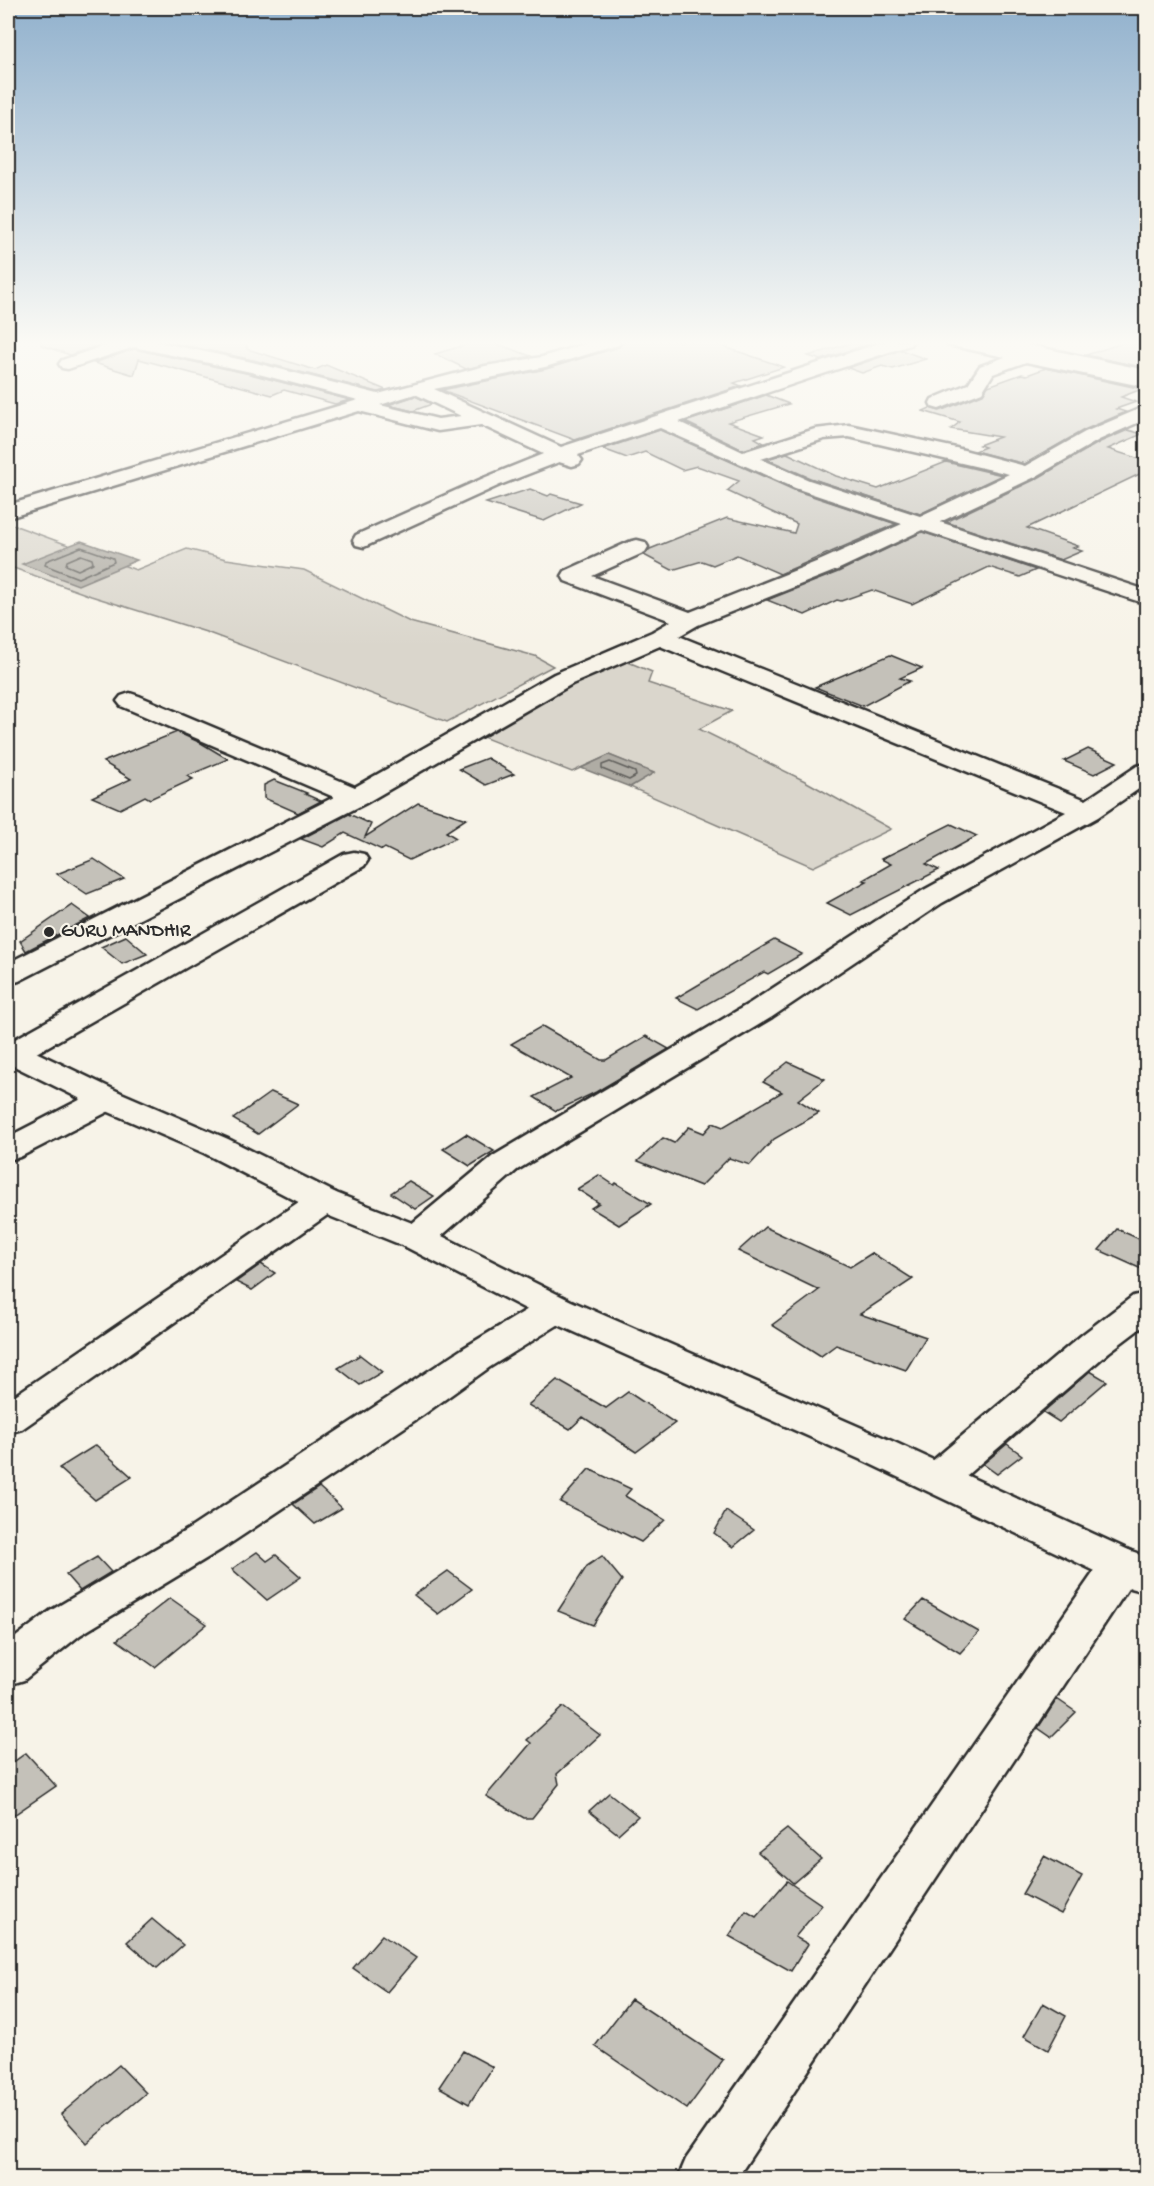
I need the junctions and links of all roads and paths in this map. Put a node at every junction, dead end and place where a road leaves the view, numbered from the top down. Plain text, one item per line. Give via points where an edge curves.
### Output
1 (234, 443) edge
2 (537, 443) edge
3 (593, 443) edge
4 (708, 443) edge
5 (791, 443) edge
6 (905, 443) edge
7 (1080, 443) edge
8 (561, 454) junction
9 (742, 459) junction
10 (589, 468) dead end
11 (1028, 473) junction
12 (8, 512) edge
13 (917, 524) junction
14 (364, 540) dead end
15 (637, 547) dead end
16 (1146, 597) edge
17 (690, 620) junction
18 (660, 637) junction
19 (130, 701) dead end
20 (1146, 772) edge
21 (356, 797) junction
22 (1088, 811) junction
23 (354, 860) dead end
24 (8, 975) edge
25 (10, 1052) edge
26 (107, 1099) junction
27 (8, 1150) edge
28 (324, 1201) junction
29 (417, 1238) junction
30 (1146, 1305) edge
31 (556, 1309) junction
32 (8, 1419) edge
33 (938, 1478) junction
34 (1134, 1570) edge
35 (8, 1667) edge
36 (705, 2178) edge

1 - 12 main road
2 - 8 main road
3 - 8 main road
4 - 9 main road
5 - 9 main road
6 - 11 main road
7 - 11 main road
8 - 10 main road
8 - 14 main road
9 - 13 main road
11 - 13 main road
13 - 16 main road
13 - 17 main road via 829,565
15 - 17 main road via 573,576
17 - 18 main road
18 - 21 main road via 563,679
18 - 22 main road
19 - 21 main road
20 - 22 main road
21 - 24 main road
22 - 29 main road via 932,897 760,1010 505,1163
23 - 25 main road
25 - 26 main road
26 - 27 main road
26 - 28 main road via 216,1146
28 - 29 main road
28 - 32 main road
29 - 31 main road
30 - 33 main road
31 - 33 main road
31 - 35 main road via 207,1538 65,1623
33 - 34 main road
34 - 36 main road

